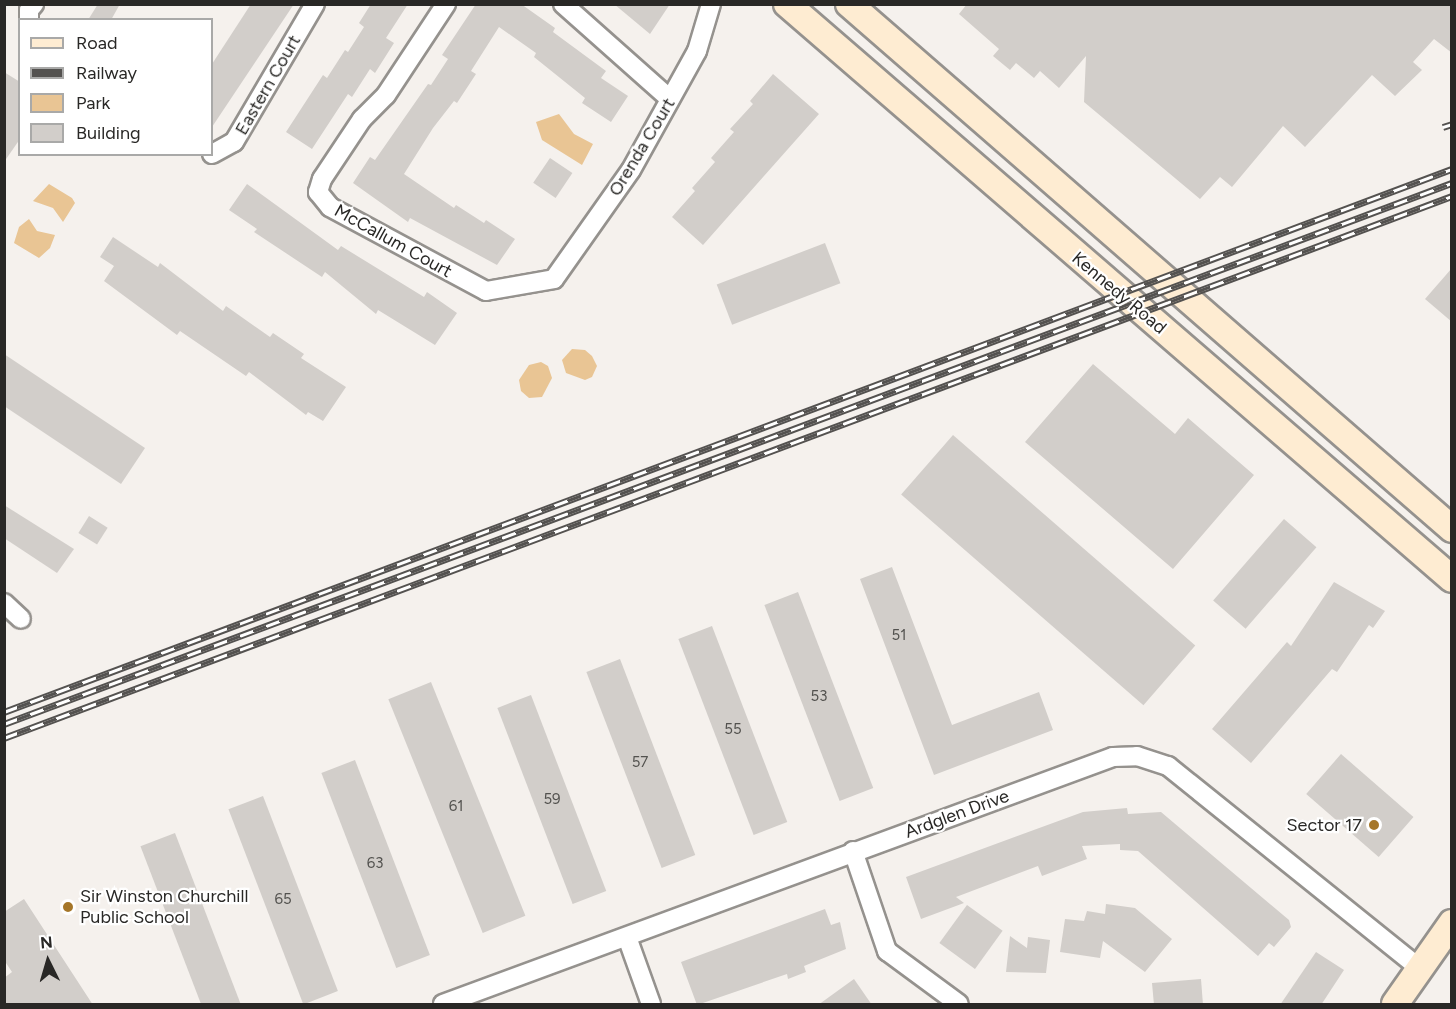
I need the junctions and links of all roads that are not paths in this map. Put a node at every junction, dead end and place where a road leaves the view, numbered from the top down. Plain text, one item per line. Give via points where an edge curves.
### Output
1 (34, 4) edge
2 (315, 4) edge
3 (446, 4) edge
4 (563, 4) edge
5 (711, 4) edge
6 (788, 4) edge
7 (849, 4) edge
8 (29, 18) edge
9 (670, 99) junction
10 (213, 153) edge
11 (554, 279) joint
12 (1452, 529) edge
13 (1452, 579) edge
14 (4, 603) edge
15 (21, 619) dead end
16 (853, 851) junction
17 (1452, 923) edge
18 (627, 937) junction
19 (1422, 970) junction
20 (442, 1005) edge
21 (651, 1005) edge
22 (959, 1005) edge
23 (1395, 1005) edge

1 - 8 street
2 - 10 street, Eastern Court via 234,142
3 - 11 street, McCallum Court via 386,95 362,119 322,179 318,192 330,207 486,291
4 - 9 street
5 - 9 street, Orenda Court via 697,51
6 - 13 main road, Kennedy Road
7 - 12 main road
9 - 11 street, Orenda Court via 631,170
14 - 15 street
16 - 18 street, Ardglen Drive
16 - 19 street, Ardglen Drive via 1113,757 1137,756 1168,766
16 - 22 street via 887,951
17 - 19 main road
18 - 20 street, Ardglen Drive
18 - 21 street
19 - 23 main road

